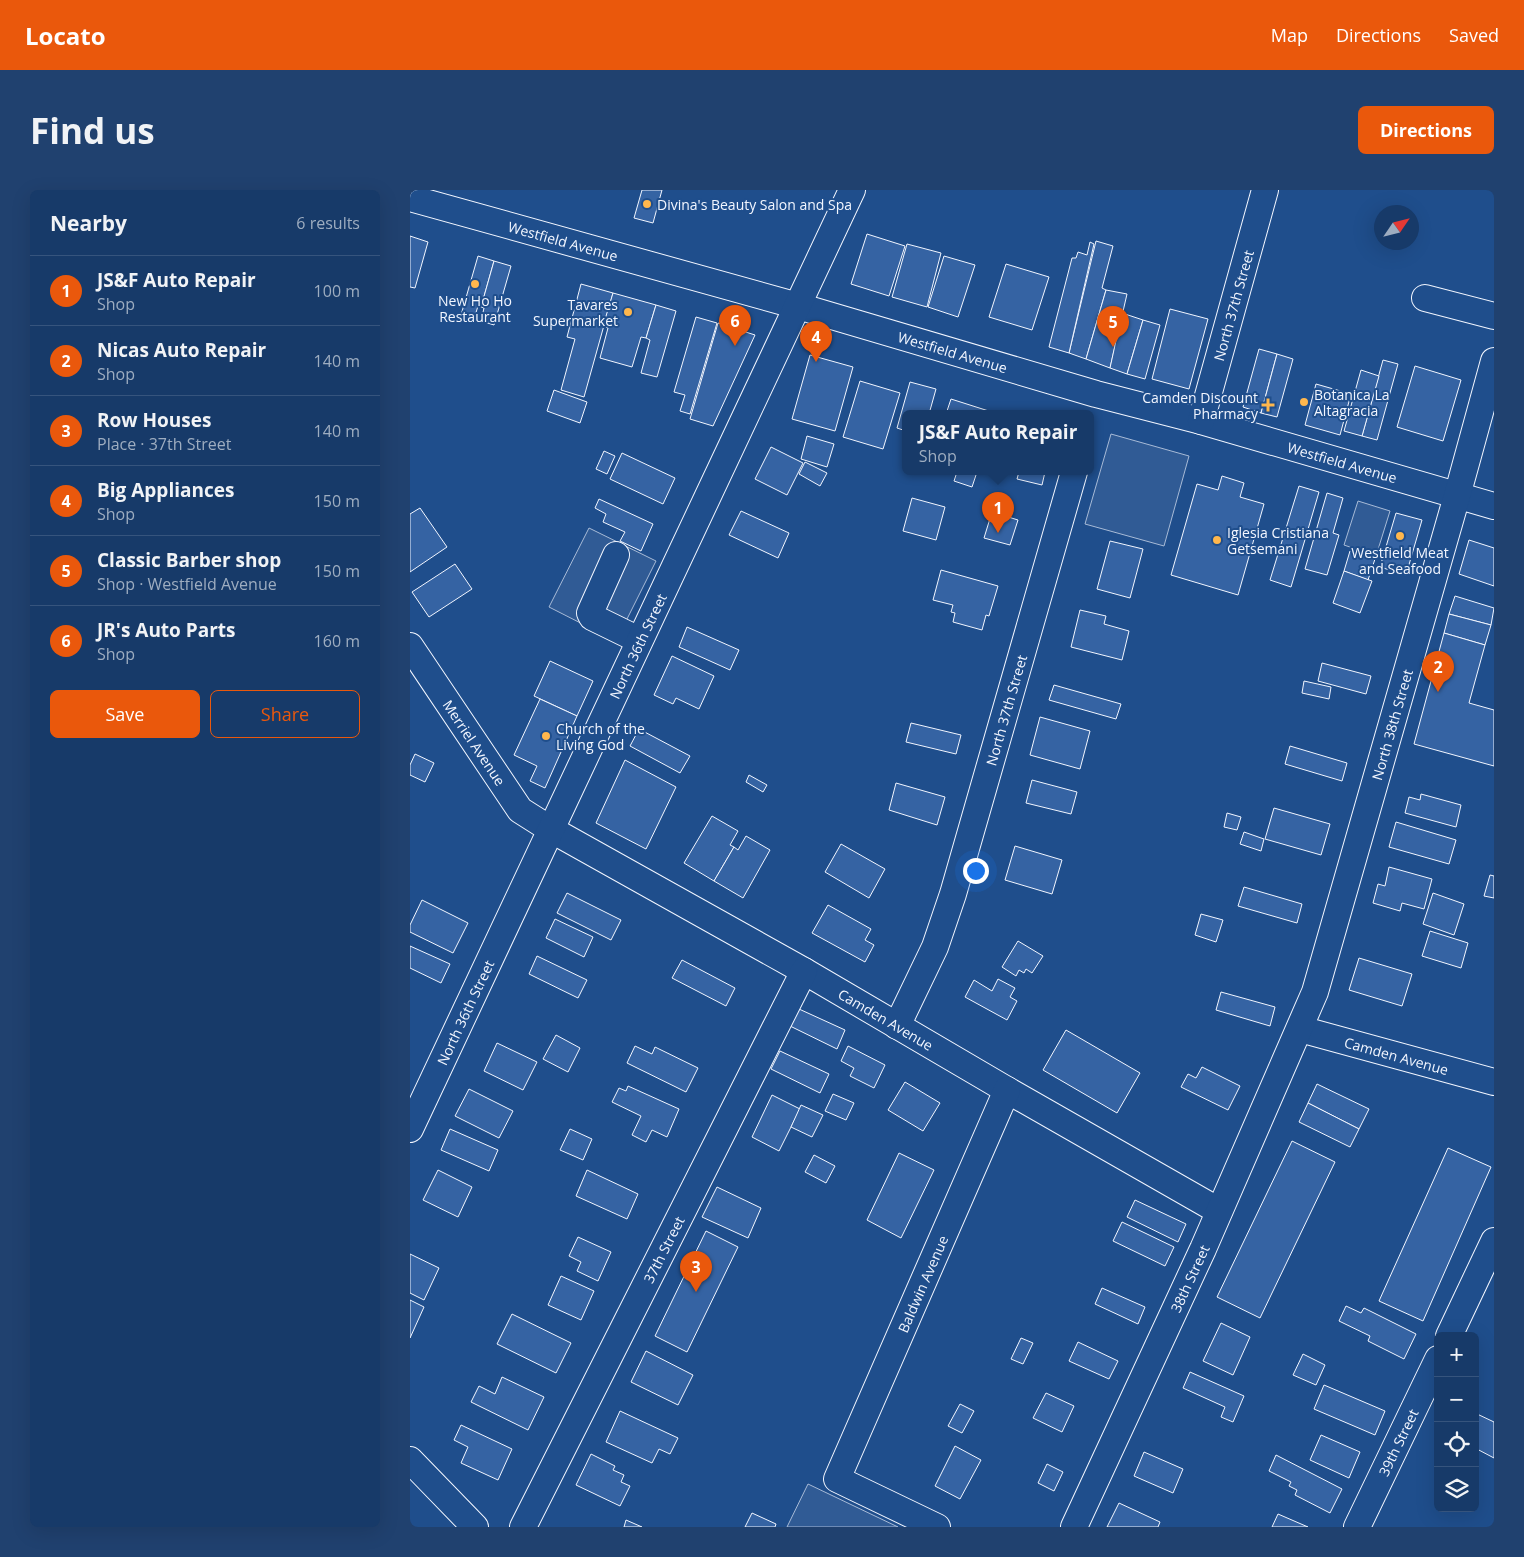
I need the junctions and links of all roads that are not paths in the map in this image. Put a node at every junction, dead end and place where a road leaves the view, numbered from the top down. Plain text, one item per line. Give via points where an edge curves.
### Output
1 (852, 190) edge
2 (1265, 190) edge
3 (412, 195) edge
4 (1425, 298) dead end
5 (798, 306) junction
6 (1494, 316) edge
7 (1494, 361) edge
8 (1093, 404) edge
9 (1201, 421) junction
10 (1073, 475) edge
11 (1457, 496) junction
12 (1494, 506) edge
13 (616, 555) dead end
14 (639, 640) junction
15 (410, 646) edge
16 (550, 829) junction
17 (804, 972) junction
18 (897, 1026) junction
19 (1300, 1028) junction
20 (1494, 1082) edge
21 (1006, 1090) junction
22 (410, 1129) edge
23 (1220, 1211) junction
24 (1494, 1241) edge
25 (1451, 1332) edge
26 (1434, 1367) edge
27 (410, 1460) edge
28 (475, 1527) edge
29 (522, 1527) edge
30 (936, 1527) edge
31 (1074, 1527) edge
32 (1357, 1527) edge

1 - 5 street, North 36th Street
2 - 9 street, North 37th Street
3 - 5 street, Westfield Avenue
4 - 6 street
5 - 8 street, Westfield Avenue
5 - 14 street, North 36th Street
7 - 11 street, North 38th Street
8 - 9 street, Westfield Avenue
9 - 11 street, Westfield Avenue
10 - 18 street, North 37th Street via 953,894 935,947
11 - 12 street, Westfield Avenue
11 - 19 street, North 38th Street via 1314,992
13 - 14 street via 590,613 592,617
14 - 16 street, North 36th Street
15 - 16 street, Merriel Avenue via 520,810
16 - 17 street, Camden Avenue
16 - 22 street, North 36th Street
17 - 18 street, Camden Avenue
17 - 29 street, 37th Street
18 - 21 street, Camden Avenue
19 - 20 street, Camden Avenue
19 - 23 street, 38th Street
21 - 23 street, Camden Avenue
21 - 30 street, Baldwin Avenue via 837,1479
23 - 31 street, 38th Street
24 - 25 street
26 - 32 street, 39th Street
27 - 28 street

